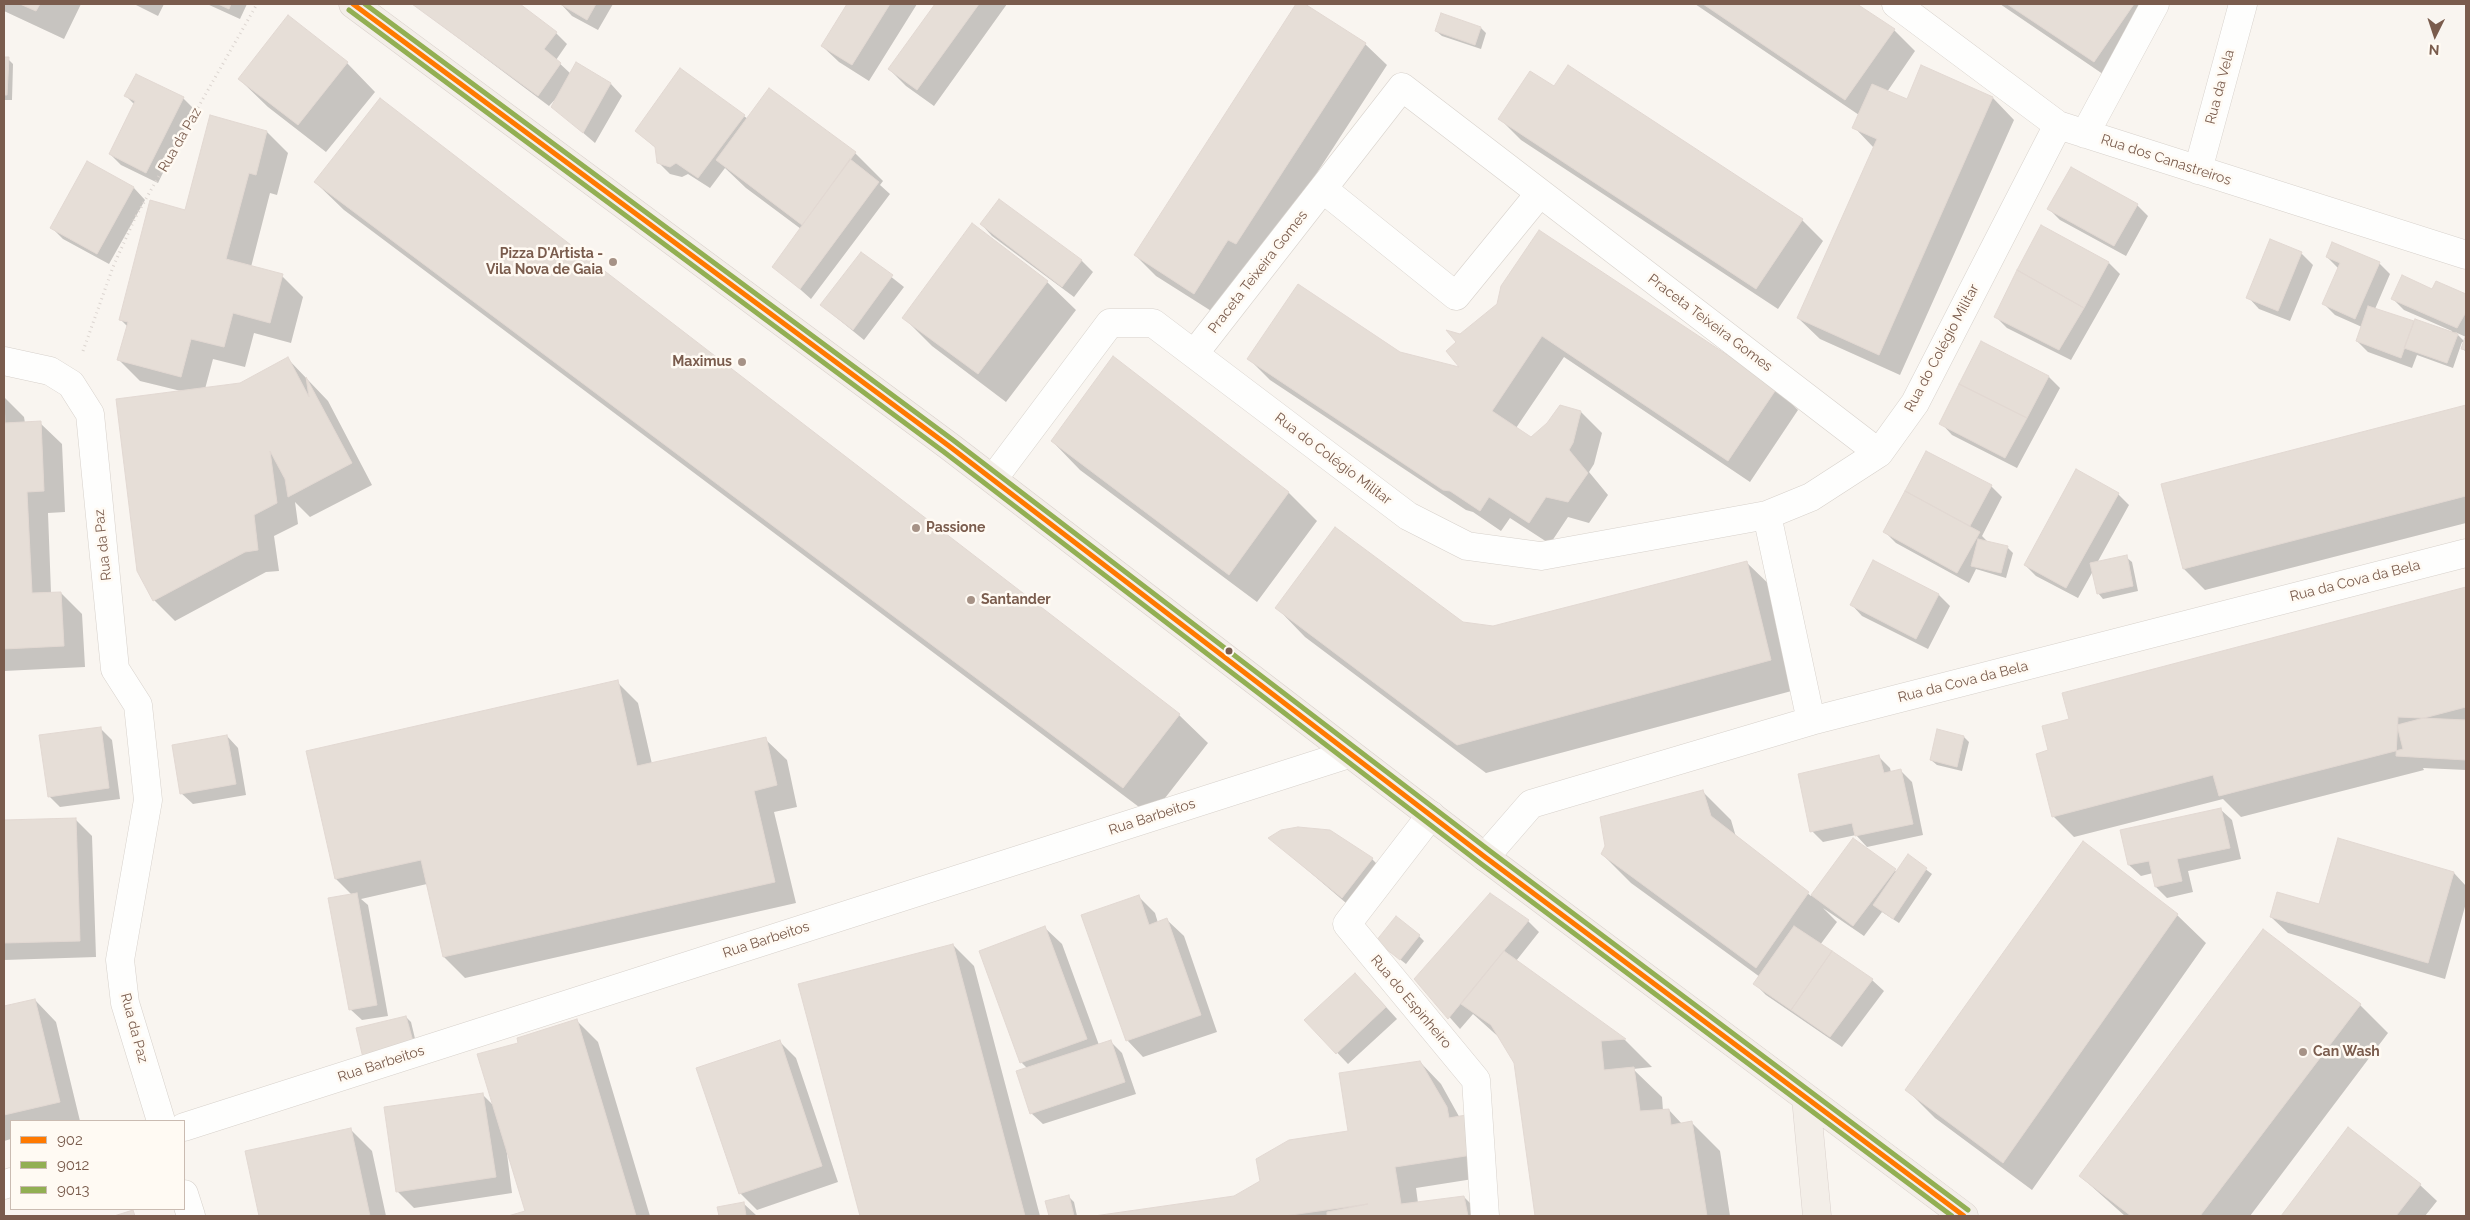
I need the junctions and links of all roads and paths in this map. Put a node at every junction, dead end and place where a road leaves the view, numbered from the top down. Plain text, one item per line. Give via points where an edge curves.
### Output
1 (257, 4) edge
2 (353, 4) edge
3 (1896, 4) edge
4 (2155, 4) edge
5 (2243, 4) edge
6 (2058, 125) junction
7 (2084, 134) junction
8 (2198, 170) junction
9 (1323, 189) junction
10 (1540, 193) junction
11 (2466, 256) edge
12 (1194, 354) junction
13 (4, 361) edge
14 (71, 384) junction
15 (1879, 453) junction
16 (994, 479) junction
17 (1767, 515) junction
18 (2466, 552) edge
19 (1811, 721) junction
20 (1349, 754) junction
21 (1431, 815) junction
22 (1485, 857) junction
23 (1806, 1098) junction
24 (161, 1120) edge
25 (185, 1127) edge
26 (185, 1197) edge
27 (191, 1216) edge
28 (1485, 1216) edge
29 (1817, 1216) edge
30 (1964, 1216) edge

1 - 14 path, Rua da Paz via 135,218 113,267
2 - 16 main road
3 - 6 street, Rua dos Canastreiros
4 - 7 street
5 - 8 street, Rua da Vela
6 - 7 street, Rua dos Canastreiros
6 - 15 street, Rua do Colégio Militar via 1915,403
7 - 8 street, Rua dos Canastreiros
8 - 11 street, Rua dos Canastreiros
9 - 10 street, Praceta Teixeira Gomes via 1402,87
9 - 10 street via 1456,296
9 - 12 street, Praceta Teixeira Gomes
10 - 15 street, Praceta Teixeira Gomes
12 - 16 street, Rua do Colégio Militar via 1152,323 1110,323
12 - 17 street, Rua do Colégio Militar via 1408,516 1467,546 1542,556
13 - 14 street via 50,371
14 - 24 street, Rua da Paz via 90,414 115,669 138,705 148,800 120,960 125,1002
15 - 17 street, Rua do Colégio Militar via 1811,496
16 - 20 main road
17 - 19 street
18 - 19 street, Rua da Cova da Bela
19 - 22 street, Rua da Cova da Bela via 1531,804
20 - 21 main road
20 - 25 street, Rua Barbeitos
21 - 22 main road
21 - 28 street, Rua do Espinheiro via 1347,924 1476,1080
22 - 23 main road
23 - 29 main road
23 - 30 main road
26 - 27 street

